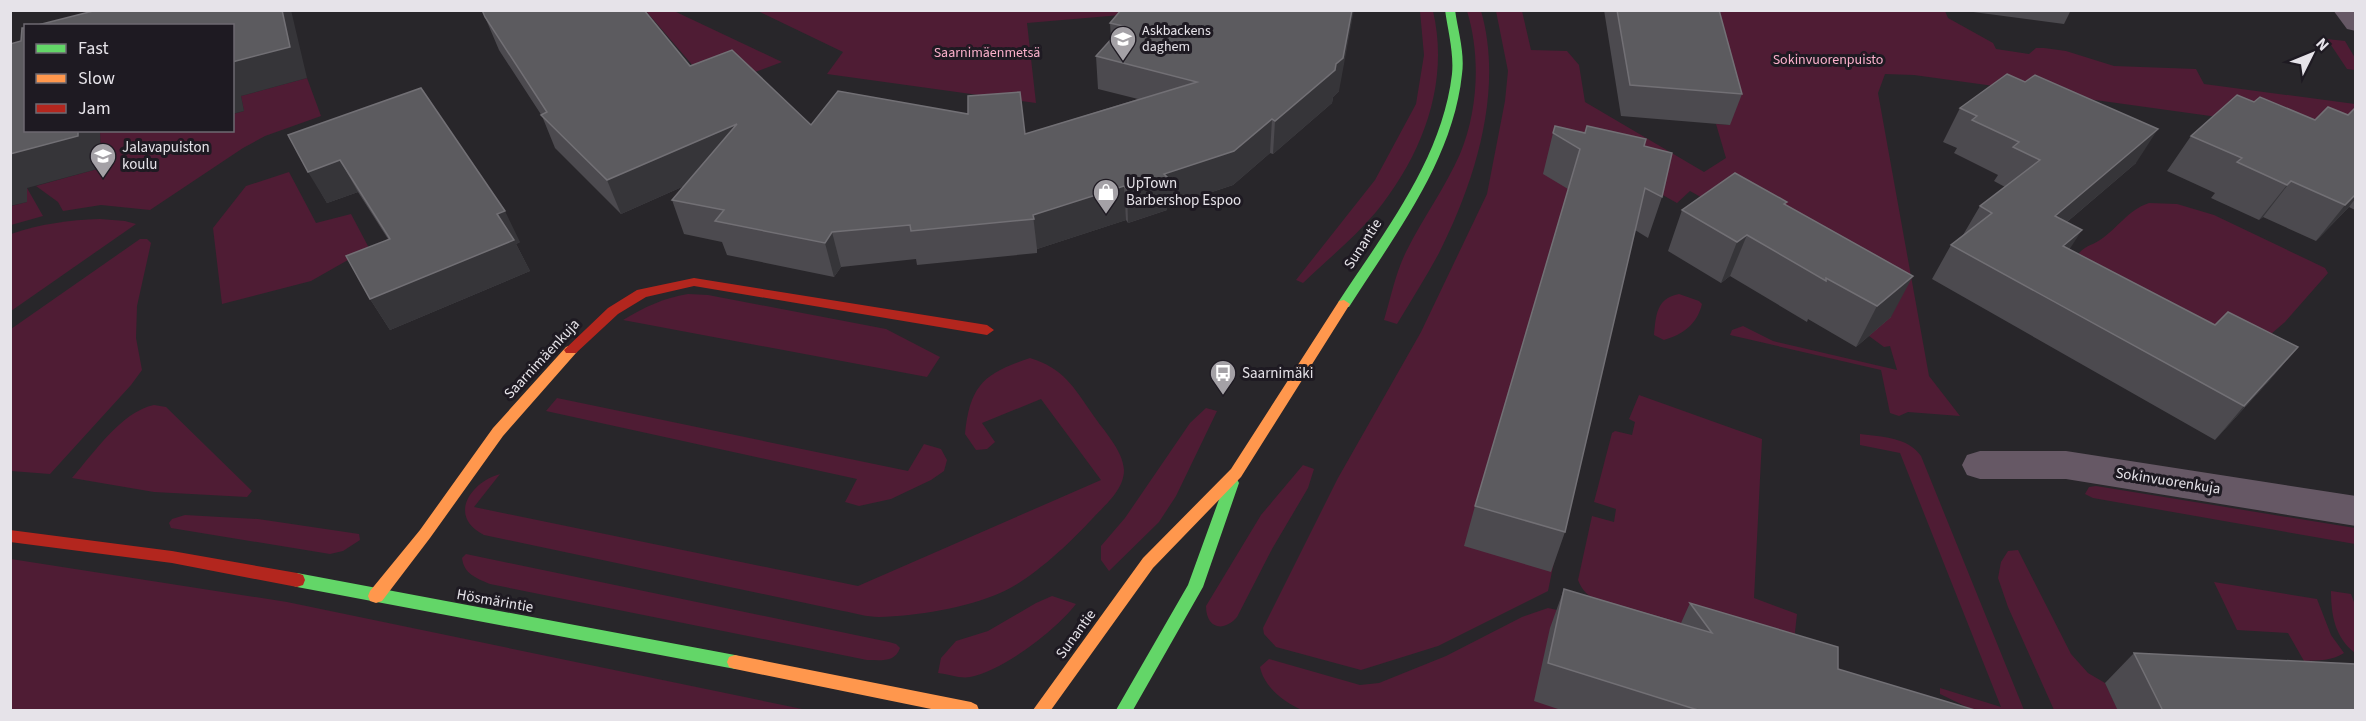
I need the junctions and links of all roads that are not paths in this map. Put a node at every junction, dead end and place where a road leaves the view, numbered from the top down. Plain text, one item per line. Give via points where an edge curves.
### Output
1 (1450, 10) edge
2 (2345, 10) edge
3 (2355, 24) edge
4 (987, 330) dead end
5 (1980, 465) dead end
6 (1236, 473) junction
7 (2355, 511) edge
8 (13, 537) edge
9 (376, 596) junction
10 (971, 711) edge
11 (1041, 711) edge
12 (1124, 711) edge

1 - 6 street, Sunantie via 1457,73 1446,127 1396,223
2 - 3 street
4 - 9 street, Saarnimäenkuja via 694,282 642,293 613,310 575,345 498,432 426,534
5 - 7 street, Sokinvuorenkuja via 2066,465
6 - 11 street, Sunantie via 1148,563
6 - 12 street, Sunantie via 1195,587
8 - 9 street, Hösmärintie via 172,557
9 - 10 street, Hösmärintie via 794,673

